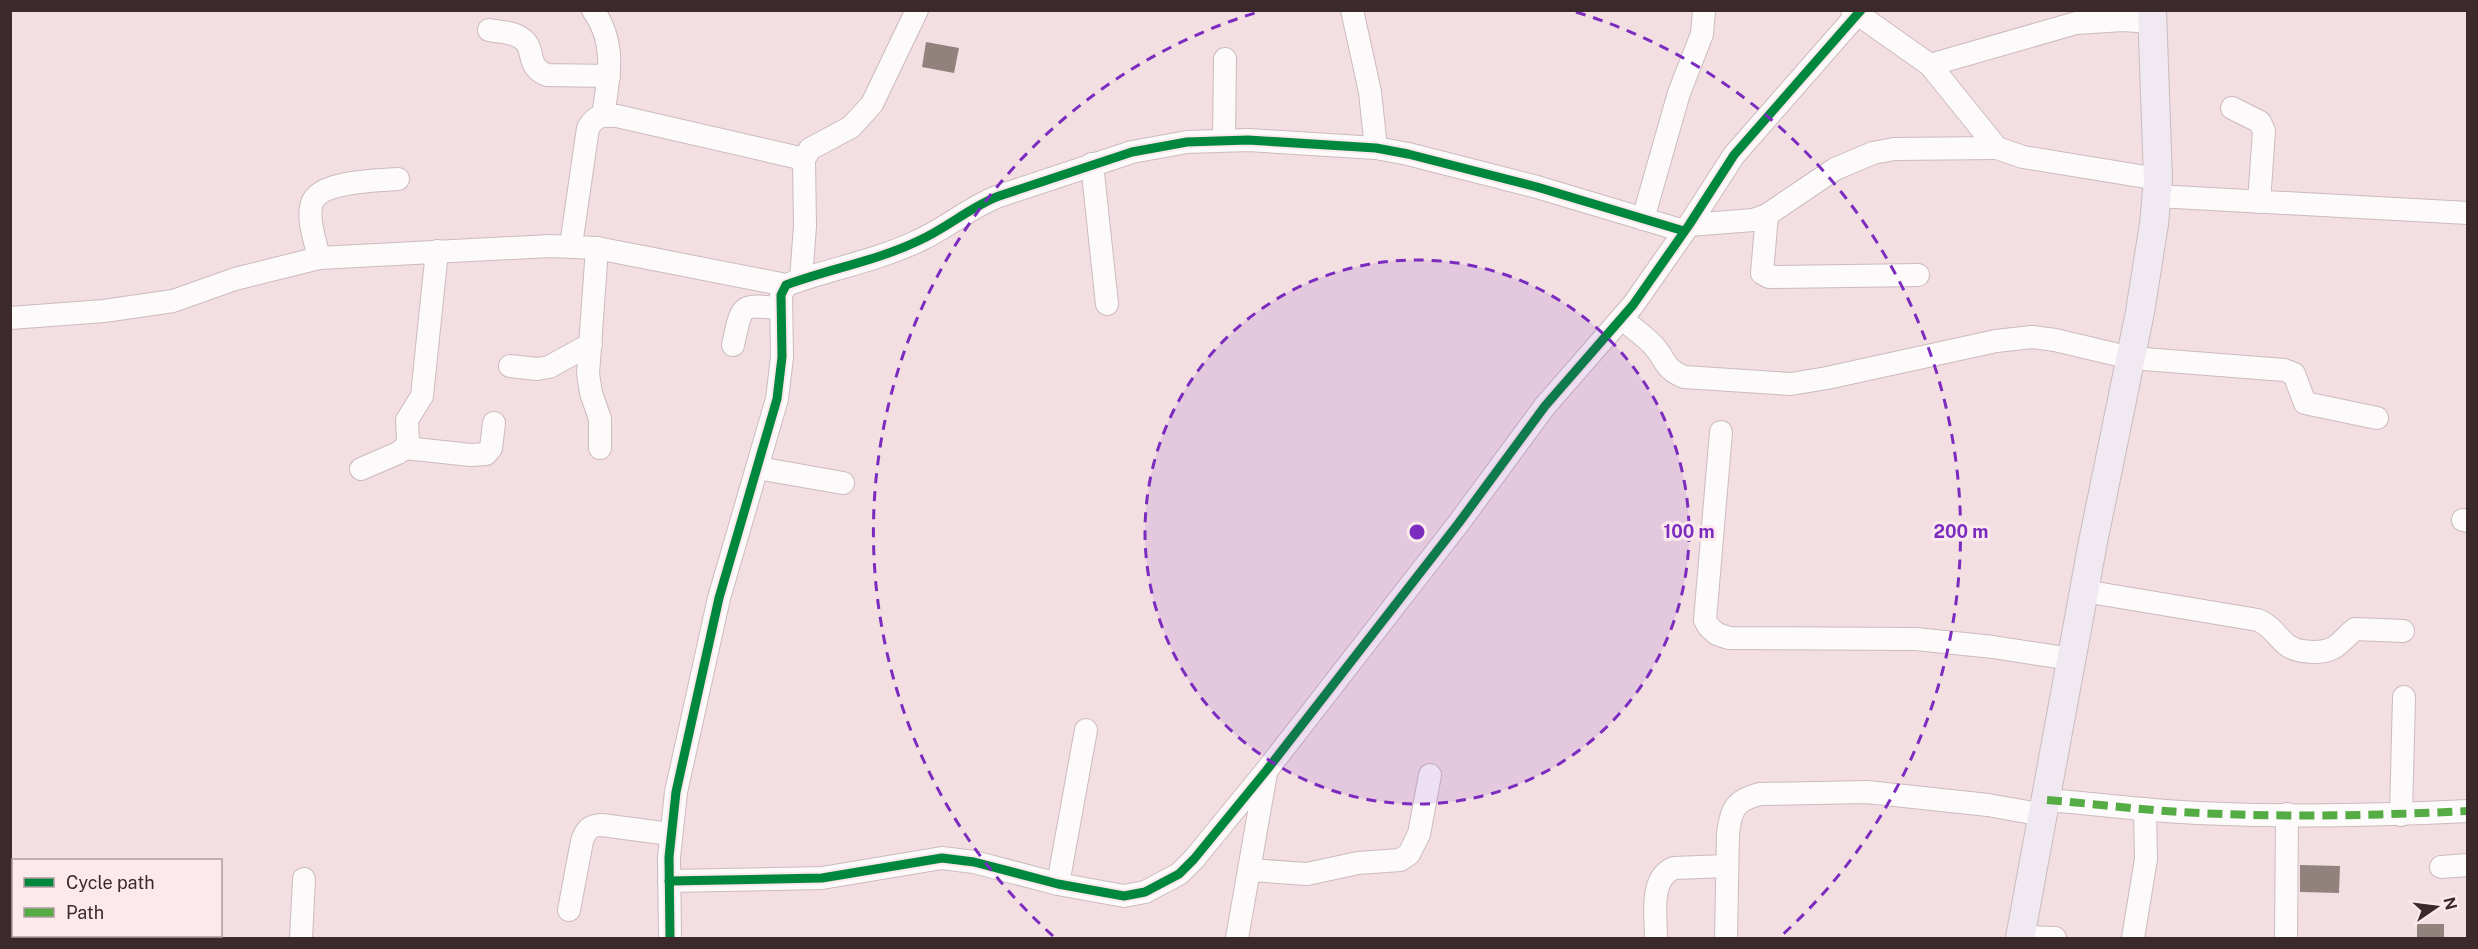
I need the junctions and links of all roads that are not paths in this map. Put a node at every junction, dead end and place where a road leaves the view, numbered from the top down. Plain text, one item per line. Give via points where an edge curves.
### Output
1 (593, 10) edge
2 (917, 10) edge
3 (1352, 10) edge
4 (1704, 10) edge
5 (1856, 12) edge
6 (2152, 16) edge
7 (489, 30) dead end
8 (1225, 59) dead end
9 (1930, 65) junction
10 (609, 76) junction
11 (2232, 108) dead end
12 (603, 115) junction
13 (1224, 140) junction
14 (1376, 148) junction
15 (1997, 148) junction
16 (804, 159) junction
17 (1092, 164) junction
18 (398, 179) dead end
19 (2158, 188) junction
20 (2259, 202) junction
21 (2468, 213) edge
22 (1767, 215) junction
23 (1643, 219) junction
24 (1687, 228) junction
25 (571, 245) junction
26 (597, 248) junction
27 (437, 251) junction
28 (319, 258) junction
29 (1918, 275) dead end
30 (793, 282) junction
31 (1107, 304) dead end
32 (781, 309) junction
33 (10, 318) edge
34 (1622, 319) junction
35 (591, 344) junction
36 (733, 345) dead end
37 (2131, 358) junction
38 (510, 366) dead end
39 (2377, 418) dead end
40 (494, 423) dead end
41 (1721, 432) dead end
42 (405, 448) junction
43 (600, 448) dead end
44 (758, 468) junction
45 (361, 470) dead end
46 (843, 483) dead end
47 (2084, 591) junction
48 (2403, 632) dead end
49 (2072, 659) junction
50 (2404, 697) dead end
51 (1086, 730) dead end
52 (1266, 771) junction
53 (1430, 775) dead end
54 (2045, 807) junction
55 (2145, 809) junction
56 (2468, 811) edge
57 (2287, 814) junction
58 (2401, 814) junction
59 (670, 834) junction
60 (2468, 865) edge
61 (1727, 866) junction
62 (2442, 867) dead end
63 (1250, 870) junction
64 (304, 879) dead end
65 (669, 881) junction
66 (1058, 884) junction
67 (569, 910) dead end
68 (1656, 938) edge
69 (2020, 938) edge
70 (301, 939) edge
71 (670, 939) edge
72 (1237, 939) edge
73 (1726, 939) edge
74 (2055, 939) edge
75 (2133, 939) edge
76 (2286, 939) edge

1 - 10 street via 608,44
2 - 16 street via 872,104 851,127 810,149
3 - 14 street via 1370,92
4 - 23 street via 1702,34 1679,93
5 - 9 street
5 - 24 street via 1734,154
6 - 9 street via 2076,23
6 - 19 main road
7 - 10 street via 524,39 533,65 547,75
8 - 13 street
9 - 15 street
10 - 12 street
11 - 20 street via 2260,122 2264,131
12 - 16 street
12 - 25 street via 594,118 588,128
13 - 14 street
13 - 17 street via 1164,146
14 - 23 street via 1537,187
15 - 19 street
15 - 22 street via 1894,149 1873,153 1835,169
16 - 30 street via 805,226
17 - 30 street via 980,203 919,241
17 - 31 street
18 - 28 street via 334,186 314,198 310,207
19 - 20 street
19 - 37 main road
20 - 21 street
22 - 24 street
22 - 29 street via 1761,264 1762,273 1769,277
23 - 24 street
24 - 34 street
25 - 26 street
25 - 27 street
26 - 30 street
26 - 35 street
27 - 28 street
27 - 42 street via 422,396 407,420
28 - 33 street via 235,279 173,301
30 - 32 street via 781,295
32 - 36 street via 745,308
32 - 44 street via 780,380
34 - 37 street via 1653,345 1672,373 1700,379 1809,382 2015,338 2055,339
34 - 52 street via 1545,406
35 - 38 street via 549,367
35 - 43 street via 588,374 600,419
37 - 39 street via 2284,370 2294,375 2305,403
37 - 47 main road
40 - 42 street via 491,448 486,454
41 - 49 street via 1705,611 1709,627 1717,634 1729,638 1916,639
42 - 45 street
44 - 46 street
44 - 59 street via 719,598
47 - 48 street via 2259,620 2295,650 2332,648 2355,629
47 - 49 main road
49 - 54 main road
50 - 58 street
51 - 66 street
52 - 63 street
52 - 66 street via 1179,874 1145,892 1124,896
53 - 63 street via 1419,834 1409,854 1400,860 1358,862 1307,874
54 - 55 street
54 - 61 street via 1867,792 1760,794 1745,798 1730,816
54 - 69 main road
55 - 57 street
55 - 75 street via 2146,859
56 - 58 street
57 - 58 street
57 - 76 street
59 - 65 street
59 - 67 street via 602,825 586,830
60 - 62 street
61 - 68 street via 1674,868 1660,878 1656,890
61 - 73 street
63 - 72 street
64 - 70 street
65 - 66 street via 822,878 942,858 974,862
65 - 71 street
69 - 74 street

